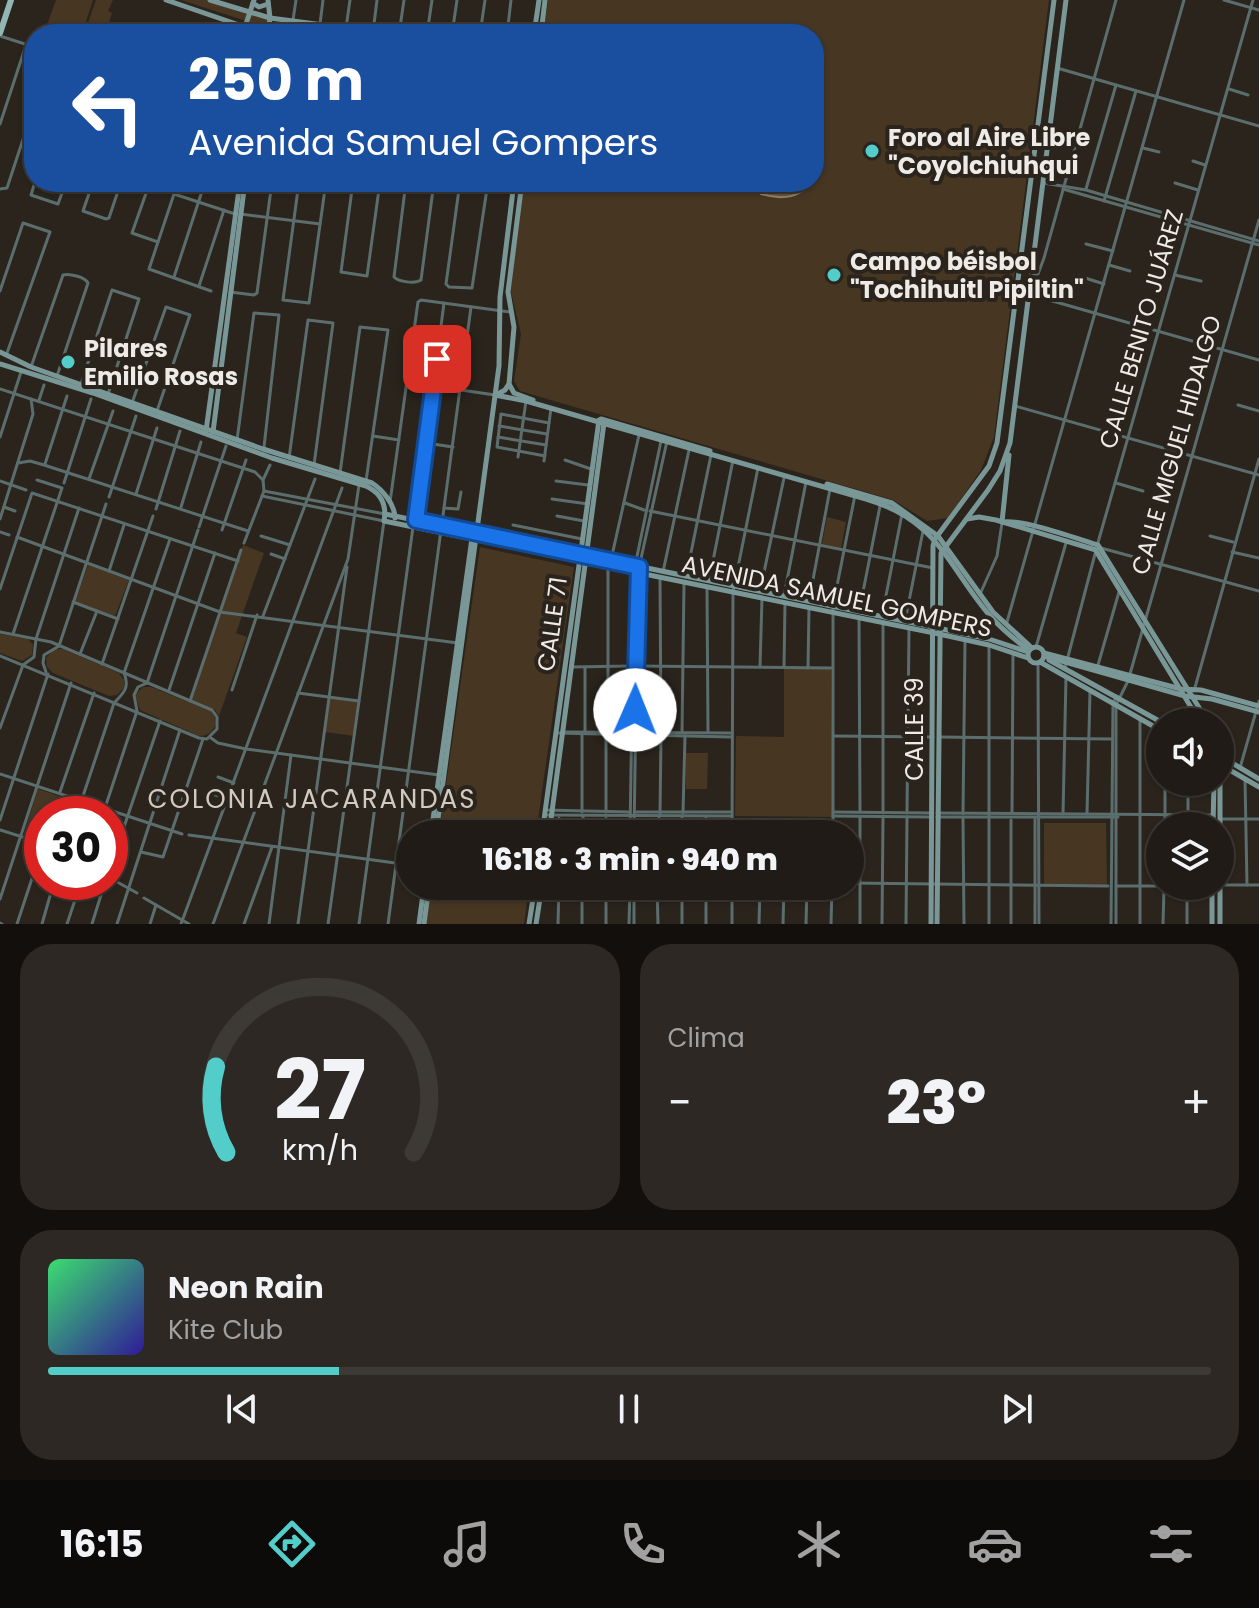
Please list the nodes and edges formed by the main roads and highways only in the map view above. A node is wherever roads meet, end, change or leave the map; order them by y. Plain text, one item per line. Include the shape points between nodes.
1 (11, 0) edge
2 (0, 35) edge

1 - 2 main road

